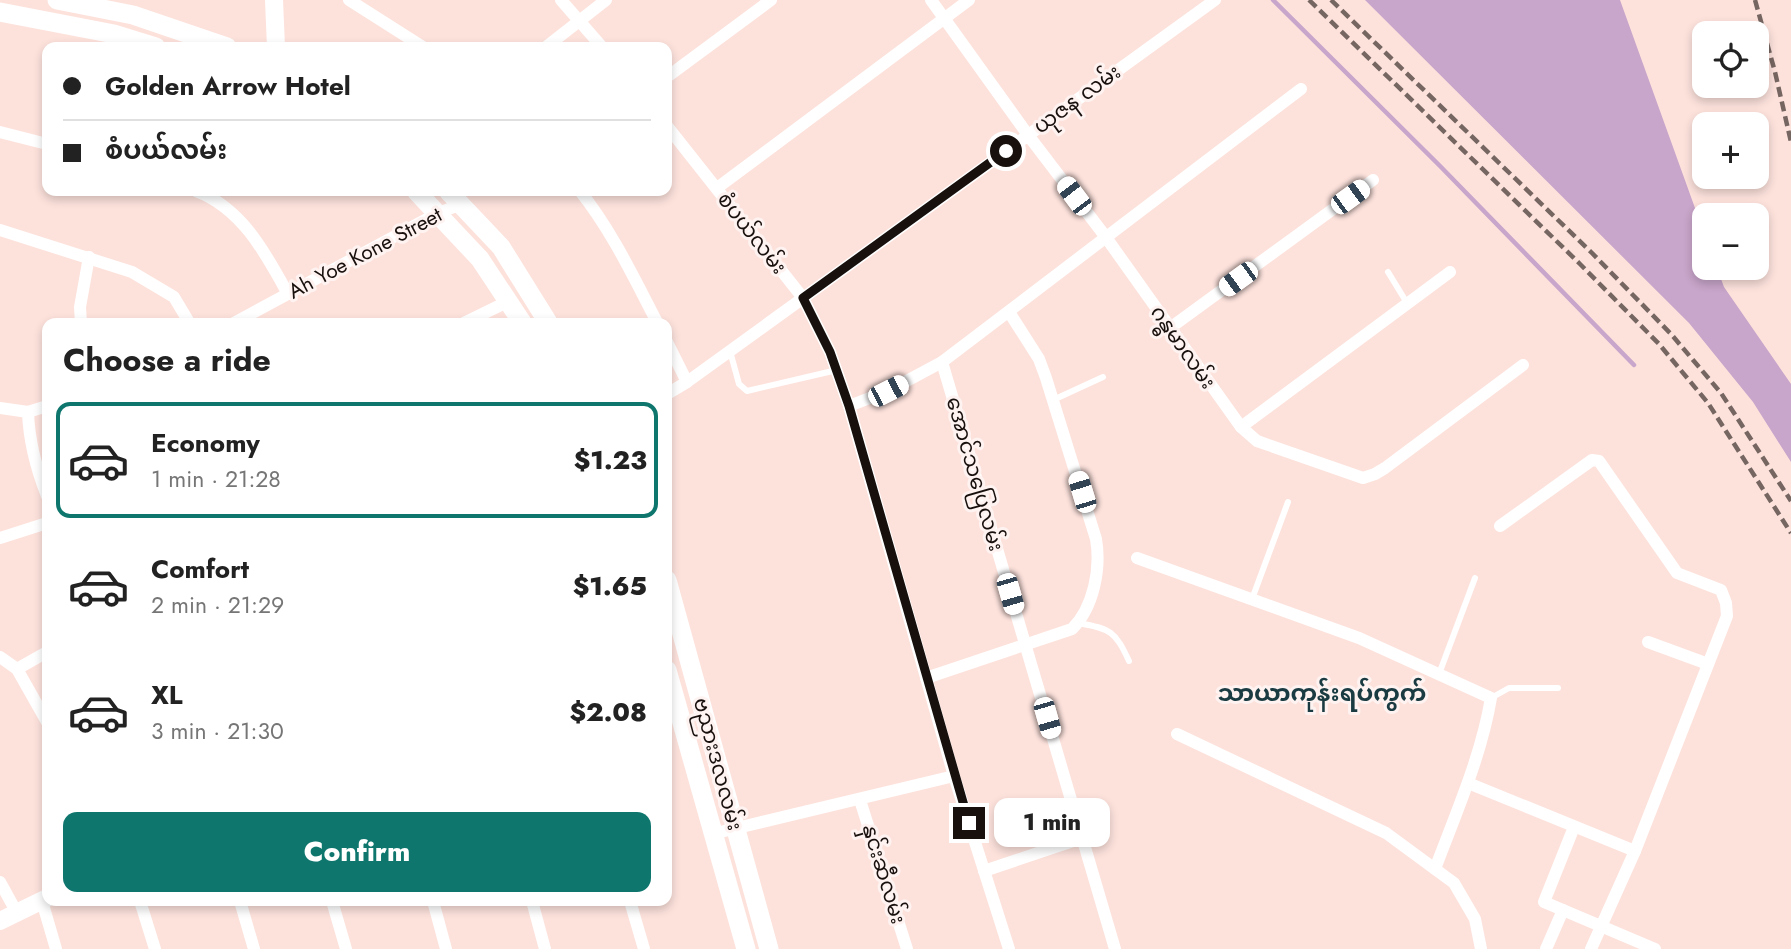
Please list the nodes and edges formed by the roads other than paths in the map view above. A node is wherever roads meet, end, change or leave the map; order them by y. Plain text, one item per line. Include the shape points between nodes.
1 (57, 0) edge
2 (274, 0) edge
3 (349, 0) edge
4 (561, 0) edge
5 (606, 0) edge
6 (771, 0) edge
7 (931, 0) edge
8 (969, 0) edge
9 (1215, 0) edge
10 (0, 12) edge
11 (944, 18) junction
12 (579, 19) junction
13 (140, 42) edge
14 (213, 42) edge
15 (276, 42) edge
16 (415, 42) edge
17 (552, 42) edge
18 (598, 42) edge
19 (672, 73) edge
20 (1301, 89) dead end
21 (0, 132) edge
22 (672, 132) edge
23 (1028, 135) junction
24 (42, 143) edge
25 (1373, 180) dead end
26 (718, 188) junction
27 (204, 196) edge
28 (421, 196) edge
29 (584, 196) edge
30 (455, 197) edge
31 (438, 213) junction
32 (0, 230) edge
33 (1105, 236) junction
34 (89, 257) junction
35 (1388, 272) dead end
36 (1450, 272) dead end
37 (288, 294) junction
38 (803, 298) junction
39 (509, 300) junction
40 (1408, 304) junction
41 (1009, 312) junction
42 (80, 318) edge
43 (186, 318) edge
44 (243, 318) edge
45 (474, 318) edge
46 (520, 318) edge
47 (545, 318) edge
48 (655, 318) edge
49 (1170, 328) junction
50 (730, 351) junction
51 (672, 352) edge
52 (942, 362) junction
53 (1523, 365) dead end
54 (837, 370) junction
55 (1103, 377) dead end
56 (687, 382) junction
57 (672, 391) edge
58 (1054, 400) junction
59 (849, 406) junction
60 (0, 408) edge
61 (42, 408) edge
62 (28, 412) junction
63 (1241, 427) junction
64 (42, 484) edge
65 (1288, 502) dead end
66 (42, 525) edge
67 (1500, 526) dead end
68 (0, 538) edge
69 (1137, 558) dead end
70 (1475, 578) dead end
71 (672, 598) edge
72 (1252, 599) junction
73 (1075, 626) junction
74 (1647, 642) dead end
75 (1026, 645) junction
76 (42, 655) edge
77 (0, 657) edge
78 (1129, 661) dead end
79 (1709, 664) junction
80 (17, 668) junction
81 (1439, 674) junction
82 (926, 678) junction
83 (672, 688) edge
84 (1558, 688) dead end
85 (1491, 698) junction
86 (42, 713) edge
87 (1177, 734) dead end
88 (954, 776) junction
89 (1468, 783) junction
90 (860, 800) junction
91 (736, 826) junction
92 (1574, 827) junction
93 (712, 834) junction
94 (1082, 838) junction
95 (1634, 851) junction
96 (1435, 869) junction
97 (984, 871) junction
98 (0, 882) edge
99 (42, 901) edge
100 (45, 906) edge
101 (142, 906) edge
102 (241, 906) edge
103 (333, 906) edge
104 (434, 906) edge
105 (533, 906) edge
106 (631, 906) edge
107 (1563, 910) junction
108 (17, 913) junction
109 (0, 921) edge
110 (1601, 926) junction
111 (1622, 943) edge
112 (56, 949) edge
113 (155, 949) edge
114 (254, 949) edge
115 (346, 949) edge
116 (446, 949) edge
117 (545, 949) edge
118 (644, 949) edge
119 (746, 949) edge
120 (769, 949) edge
121 (907, 949) edge
122 (1009, 949) edge
123 (1115, 949) edge
124 (1481, 949) edge
125 (1546, 949) edge
126 (1591, 949) edge
127 (1655, 949) edge

1 - 14 main road via 133,15
2 - 15 street
3 - 16 street
4 - 12 street
5 - 12 street
6 - 19 street
7 - 11 street, ဂန္ဓမာလမ်း
8 - 11 street
9 - 23 street, ယုဇန လမ်း
10 - 13 main road
11 - 23 street, ဂန္ဓမာလမ်း
11 - 26 street
12 - 17 street
12 - 18 street
20 - 33 street
21 - 24 street
22 - 26 street, စံပယ်လမ်း
23 - 33 street, ဂန္ဓမာလမ်း
23 - 38 street, ယုဇန လမ်း
25 - 49 street
26 - 38 street, စံပယ်လမ်း
27 - 37 street via 238,218 265,251
28 - 31 main road
29 - 48 street via 623,255
30 - 31 street, Ah Yoe Kone Street
30 - 47 main road via 501,247
31 - 37 street, Ah Yoe Kone Street
31 - 39 main road
32 - 34 street
33 - 41 street
33 - 49 street, ဂန္ဓမာလမ်း
34 - 42 street
34 - 43 street via 132,272 174,297
35 - 40 lane
36 - 40 street
37 - 44 street, Ah Yoe Kone Street
38 - 50 street, ယုဇန လမ်း
38 - 54 street, စံပယ်လမ်း
39 - 45 street
39 - 46 main road
40 - 63 street
41 - 52 street
41 - 58 street via 1039,359
49 - 63 street, ဂန္ဓမာလမ်း
50 - 54 lane via 739,384 747,391
50 - 56 street, ယုဇန လမ်း
51 - 56 street
52 - 59 street
52 - 75 street, အောင်သပြေလမ်း
53 - 63 street, ဂန္ဓမာလမ်း via 1385,468 1363,478 1258,441
54 - 59 street, စံပယ်လမ်း
55 - 58 lane
56 - 57 street, ယုဇန လမ်း
58 - 73 street via 1100,559 1091,595
59 - 82 street, စံပယ်လမ်း
60 - 62 street
61 - 62 street
62 - 64 street via 29,440
65 - 72 lane
66 - 68 street
67 - 79 street via 1592,460 1599,461 1677,573 1721,590 1727,617
69 - 72 street
70 - 81 lane
71 - 91 main road, ဗညားဒလလမ်း
72 - 81 street via 1359,638
73 - 75 street
73 - 78 lane via 1105,628 1118,637
74 - 79 street
75 - 82 street
75 - 94 street, အောင်သပြေလမ်း
76 - 80 street
77 - 80 street
79 - 95 street
80 - 86 street
81 - 85 street
82 - 88 street, စံပယ်လမ်း
83 - 93 main road, ဗညားဒလလမ်း
84 - 85 lane via 1509,688
85 - 89 street
87 - 96 street via 1386,833
88 - 90 street
88 - 97 street, စံပယ်လမ်း
89 - 92 street
89 - 96 street
90 - 91 street
90 - 121 street, နှင်းဆီလမ်း
91 - 93 street
91 - 120 main road, ဗညားဒလလမ်း
92 - 95 street
92 - 107 street via 1543,899
93 - 119 main road, ဗညားဒလလမ်း
94 - 97 street
94 - 123 street, အောင်သပြေလမ်း
95 - 110 street
96 - 124 street via 1454,883 1475,919
97 - 122 street, စံပယ်လမ်း
98 - 108 street
99 - 108 street
100 - 112 street
101 - 113 street
102 - 114 street
103 - 115 street
104 - 116 street
105 - 117 street
106 - 118 street
107 - 110 street
107 - 125 street
108 - 109 street
110 - 111 street
110 - 126 street
111 - 127 street

